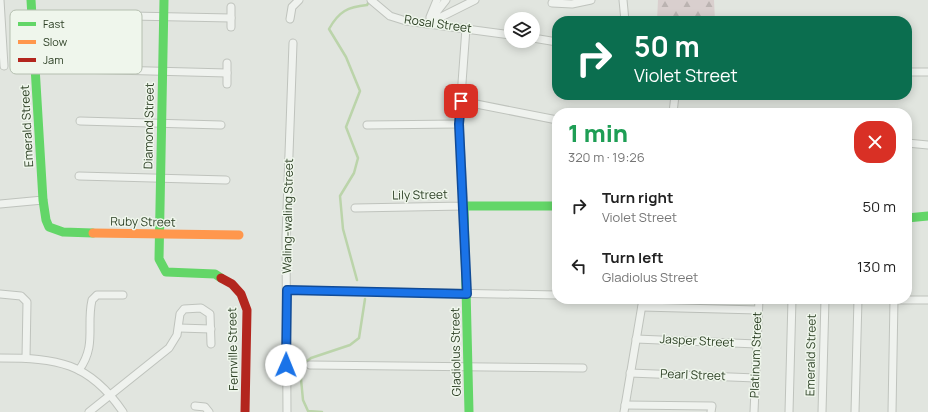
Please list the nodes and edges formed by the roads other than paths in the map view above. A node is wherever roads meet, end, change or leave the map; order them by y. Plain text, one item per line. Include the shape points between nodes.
1 (0, 0) edge
2 (31, 0) edge
3 (164, 0) edge
4 (299, 0) edge
5 (437, 0) edge
6 (446, 0) edge
7 (475, 0) edge
8 (591, 0) edge
9 (623, 0) edge
10 (374, 2) edge
11 (552, 3) dead end
12 (231, 7) dead end
13 (32, 10) edge
14 (142, 16) edge
15 (164, 16) junction
16 (625, 16) edge
17 (231, 18) junction
18 (290, 19) dead end
19 (427, 24) junction
20 (231, 27) dead end
21 (466, 28) junction
22 (504, 34) edge
23 (540, 39) edge
24 (552, 41) edge
25 (293, 43) dead end
26 (228, 63) dead end
27 (4, 66) dead end
28 (142, 71) edge
29 (162, 71) junction
30 (912, 72) edge
31 (928, 72) edge
32 (227, 73) junction
33 (35, 74) edge
34 (227, 84) dead end
35 (461, 101) junction
36 (552, 119) edge
37 (80, 121) dead end
38 (161, 123) junction
39 (459, 124) junction
40 (221, 125) dead end
41 (368, 125) dead end
42 (912, 143) edge
43 (928, 145) edge
44 (79, 176) dead end
45 (160, 178) junction
46 (226, 180) dead end
47 (43, 200) junction
48 (0, 204) edge
49 (464, 206) junction
50 (552, 206) edge
51 (355, 208) dead end
52 (928, 216) edge
53 (912, 218) edge
54 (49, 227) joint
55 (158, 234) junction
56 (238, 235) dead end
57 (158, 253) joint
58 (287, 290) junction
59 (0, 294) edge
60 (467, 294) junction
61 (123, 295) dead end
62 (552, 295) edge
63 (912, 300) edge
64 (928, 300) edge
65 (643, 304) edge
66 (659, 304) edge
67 (759, 304) edge
68 (792, 304) edge
69 (824, 304) edge
70 (858, 304) edge
71 (894, 304) edge
72 (758, 310) junction
73 (179, 328) junction
74 (211, 329) junction
75 (636, 338) junction
76 (211, 344) dead end
77 (757, 344) junction
78 (0, 358) edge
79 (26, 358) junction
80 (310, 365) dead end
81 (469, 368) junction
82 (584, 368) dead end
83 (79, 370) junction
84 (630, 373) junction
85 (756, 378) junction
86 (112, 396) junction
87 (195, 406) dead end
88 (624, 408) edge
89 (89, 412) edge
90 (123, 412) edge
91 (209, 412) edge
92 (245, 412) edge
93 (286, 412) edge
94 (469, 412) edge
95 (712, 412) edge
96 (754, 412) edge
97 (789, 412) edge
98 (822, 412) edge
99 (855, 412) edge
100 (892, 412) edge

1 - 27 street
2 - 13 street, Emerald Street
3 - 15 street, Diamond Street
4 - 18 street via 292,7
5 - 19 street
6 - 19 street
7 - 19 street
8 - 11 street via 572,4
9 - 16 street
10 - 19 street, Rosal Street via 390,16
12 - 17 street
14 - 15 street
15 - 17 street
15 - 29 street, Diamond Street
17 - 20 street
19 - 21 street, Rosal Street
21 - 22 street, Rosal Street
21 - 35 street, Gladiolus Street
23 - 24 street
25 - 58 street, Waling-waling Street via 286,238
26 - 32 street
28 - 29 street
29 - 32 street
29 - 38 street, Diamond Street
30 - 31 street
32 - 34 street
33 - 47 street, Emerald Street
35 - 36 street
35 - 39 street, Gladiolus Street
37 - 38 street
38 - 40 street
38 - 45 street, Diamond Street
39 - 41 street
39 - 49 street, Gladiolus Street
42 - 43 street
44 - 45 street
45 - 46 street
45 - 55 street, Diamond Street
47 - 48 street
47 - 54 street, Emerald Street
49 - 50 street, Lily Street
49 - 51 street, Lily Street
49 - 60 street, Gladiolus Street
52 - 53 street
54 - 55 street, Ruby Street via 63,232
55 - 56 street, Ruby Street
55 - 57 street, Diamond Street
57 - 92 street, Fernville Street via 160,264 166,272 215,274 232,284 241,294 247,310
58 - 60 street
58 - 93 street, Waling-waling Street
59 - 79 street via 21,296 27,302
60 - 62 street
60 - 81 street, Gladiolus Street
61 - 83 street via 97,295 92,300 90,344 88,354
63 - 64 street
65 - 75 street
66 - 72 street
67 - 72 street, Platinum Street
68 - 97 street
69 - 98 street, Emerald Street
70 - 99 street
71 - 100 street
72 - 77 street, Platinum Street
73 - 74 street
73 - 74 street via 181,311 201,308 210,314
73 - 86 street via 169,348
74 - 76 street
75 - 77 street, Jasper Street
75 - 84 street
77 - 85 street, Platinum Street
78 - 79 street
79 - 83 street via 54,360
80 - 81 street
81 - 82 street
81 - 94 street, Gladiolus Street
83 - 86 street
84 - 85 street, Pearl Street
84 - 88 street
85 - 96 street, Platinum Street
86 - 89 street
86 - 90 street
87 - 91 street via 205,407
88 - 95 street via 712,406

